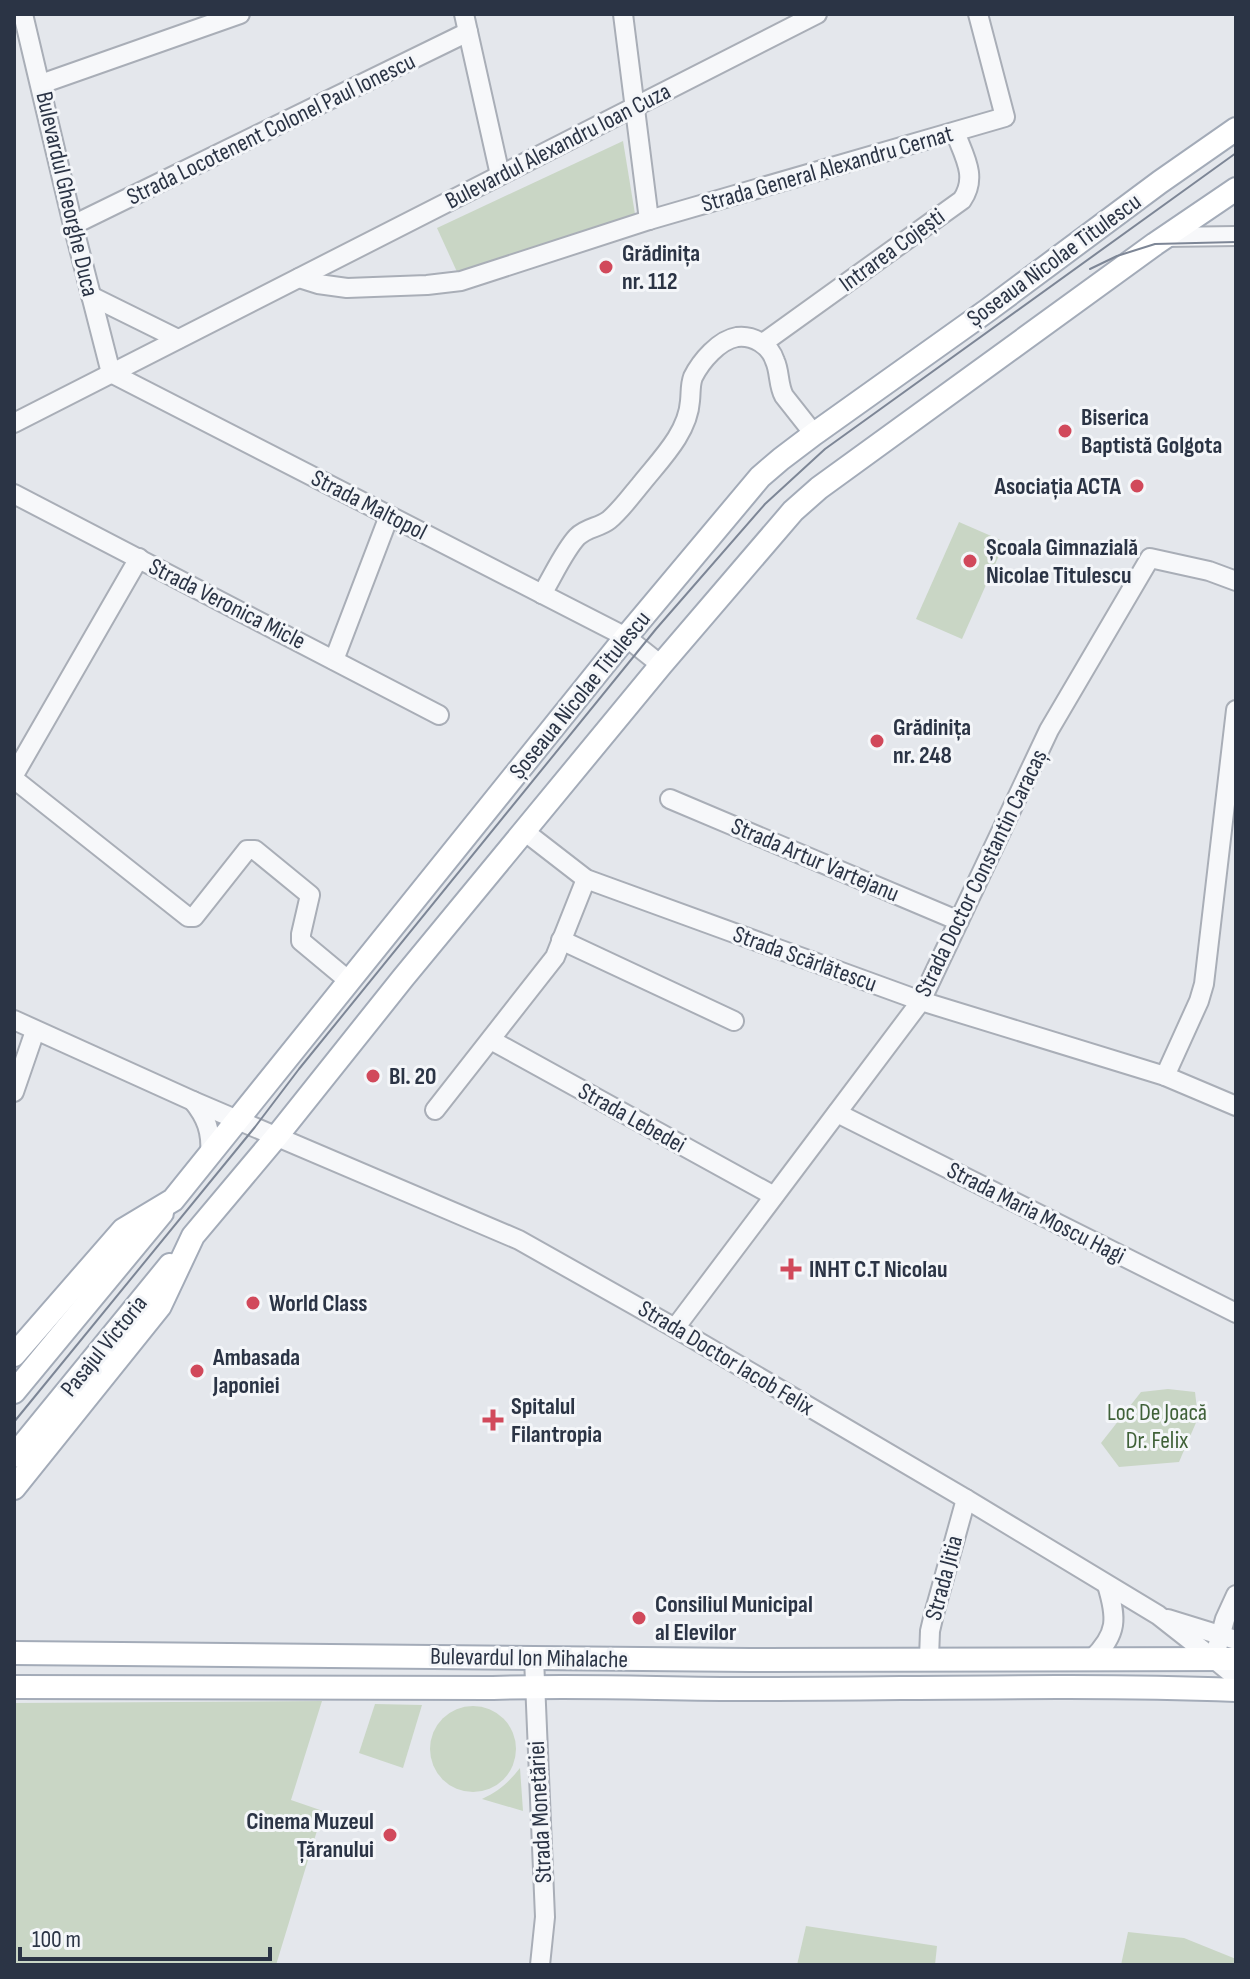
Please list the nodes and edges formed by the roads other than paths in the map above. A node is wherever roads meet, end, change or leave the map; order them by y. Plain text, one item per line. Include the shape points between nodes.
1 (23, 14) edge
2 (240, 14) edge
3 (623, 14) edge
4 (978, 14) edge
5 (807, 16) edge
6 (466, 23) edge
7 (41, 84) junction
8 (636, 106) junction
9 (1236, 129) edge
10 (955, 132) junction
11 (500, 175) junction
12 (1236, 189) edge
13 (649, 220) junction
14 (73, 225) junction
15 (1236, 236) edge
16 (1166, 237) junction
17 (299, 278) junction
18 (91, 296) junction
19 (178, 339) junction
20 (763, 343) junction
21 (111, 373) junction
22 (14, 423) edge
23 (814, 434) junction
24 (14, 494) edge
25 (389, 516) junction
26 (139, 558) junction
27 (1236, 581) edge
28 (542, 594) junction
29 (626, 637) junction
30 (334, 660) junction
31 (661, 665) junction
32 (1236, 710) edge
33 (439, 715) dead end
34 (14, 777) edge
35 (670, 799) dead end
36 (524, 831) junction
37 (586, 879) junction
38 (959, 921) junction
39 (561, 940) junction
40 (349, 981) junction
41 (921, 1001) junction
42 (14, 1020) edge
43 (734, 1021) dead end
44 (35, 1031) junction
45 (491, 1040) junction
46 (1165, 1076) junction
47 (14, 1092) edge
48 (193, 1101) junction
49 (1236, 1106) edge
50 (435, 1110) dead end
51 (837, 1113) junction
52 (238, 1120) junction
53 (277, 1136) junction
54 (210, 1154) junction
55 (774, 1196) junction
56 (173, 1200) junction
57 (193, 1236) junction
58 (1236, 1313) edge
59 (675, 1328) junction
60 (14, 1355) edge
61 (14, 1392) edge
62 (14, 1456) edge
63 (14, 1488) edge
64 (966, 1499) junction
65 (1107, 1585) junction
66 (1236, 1595) edge
67 (1158, 1615) junction
68 (14, 1653) edge
69 (1227, 1657) edge
70 (534, 1658) junction
71 (929, 1658) junction
72 (1092, 1659) junction
73 (14, 1687) edge
74 (534, 1687) junction
75 (1090, 1687) junction
76 (540, 1965) edge

1 - 7 street, Bulevardul Gheorghe Duca
2 - 7 street
3 - 8 street
4 - 10 street, Strada General Alexandru Cernat via 1005,117
5 - 8 street, Bulevardul Alexandru Ioan Cuza
6 - 11 street
6 - 14 street, Strada Locotenent Colonel Paul Ionescu
7 - 14 street, Bulevardul Gheorghe Duca
8 - 11 street, Bulevardul Alexandru Ioan Cuza
8 - 13 street
9 - 23 main road, Șoseaua Nicolae Titulescu
10 - 13 street, Strada General Alexandru Cernat
10 - 20 street, Intrarea Cojești via 970,181 962,200
11 - 17 street, Bulevardul Alexandru Ioan Cuza
12 - 16 main road, Șoseaua Nicolae Titulescu
13 - 17 street via 453,282 347,288
14 - 18 street, Bulevardul Gheorghe Duca
15 - 16 street, Șoseaua Nicolae Titulescu
16 - 31 main road, Șoseaua Nicolae Titulescu via 805,499
17 - 19 street, Bulevardul Alexandru Ioan Cuza
18 - 19 street
18 - 21 street, Bulevardul Gheorghe Duca
19 - 21 street, Bulevardul Alexandru Ioan Cuza
20 - 23 street via 776,361 780,389
20 - 28 street via 736,337 700,366 686,419 670,449 615,515 575,539
21 - 22 street, Bulevardul Alexandru Ioan Cuza
21 - 25 street, Strada Maltopol
23 - 29 main road, Șoseaua Nicolae Titulescu via 760,477
24 - 26 street, Strada Veronica Micle
25 - 28 street, Strada Maltopol
25 - 30 street
26 - 30 street, Strada Veronica Micle
26 - 34 street
27 - 38 street, Strada Doctor Constantin Caracaș via 1150,558 1049,730
28 - 29 street, Strada Maltopol
29 - 31 street, Strada Maltopol
29 - 40 main road, Șoseaua Nicolae Titulescu
30 - 33 street, Strada Veronica Micle
31 - 36 main road, Șoseaua Nicolae Titulescu
32 - 46 street via 1204,984
34 - 40 street via 188,917 194,917 247,850 255,850 310,895 303,944
35 - 38 street, Strada Artur Vartejanu
36 - 37 street, Strada Scărlătescu
36 - 53 main road, Șoseaua Nicolae Titulescu
37 - 39 street
37 - 41 street, Strada Scărlătescu
38 - 41 street, Strada Doctor Constantin Caracaș
39 - 43 street
39 - 45 street via 555,957
40 - 52 main road, Șoseaua Nicolae Titulescu
41 - 46 street, Strada Scărlătescu
41 - 51 street, Strada Doctor Constantin Caracaș
42 - 44 street
44 - 47 street
44 - 48 street
45 - 50 street
45 - 55 street, Strada Lebedei
46 - 49 street, Strada Scărlătescu
48 - 52 street
48 - 54 street via 210,1130
51 - 55 street, Strada Doctor Constantin Caracaș
51 - 58 street, Strada Maria Moscu Hagi
52 - 53 street, Strada Doctor Iacob Felix
52 - 54 main road, Șoseaua Nicolae Titulescu
53 - 57 main road, Șoseaua Nicolae Titulescu
53 - 59 street, Strada Doctor Iacob Felix via 519,1240
54 - 56 main road, Șoseaua Nicolae Titulescu
55 - 59 street, Strada Doctor Constantin Caracaș
56 - 60 main road, Șoseaua Nicolae Titulescu via 123,1230
56 - 61 main road, Pasajul Victoria
57 - 62 main road, Pasajul Victoria
57 - 63 main road, Șoseaua Nicolae Titulescu via 160,1306
59 - 64 street, Strada Doctor Iacob Felix
64 - 65 street, Strada Doctor Iacob Felix
64 - 71 street, Strada Jitia via 930,1631
65 - 67 street, Strada Doctor Iacob Felix
65 - 72 street via 1114,1626
66 - 69 street
67 - 69 street, Strada Doctor Iacob Felix
67 - 69 street, Strada Doctor Iacob Felix
68 - 70 main road, Bulevardul Ion Mihalache
69 - 72 main road, Bulevardul Ion Mihalache
69 - 75 main road, Bulevardul Ion Mihalache
70 - 71 main road, Bulevardul Ion Mihalache
70 - 74 street, Strada Monetăriei
71 - 72 main road, Bulevardul Ion Mihalache
72 - 75 main road
73 - 74 main road, Bulevardul Ion Mihalache
74 - 75 main road, Bulevardul Ion Mihalache
74 - 76 street, Strada Monetăriei via 545,1917

